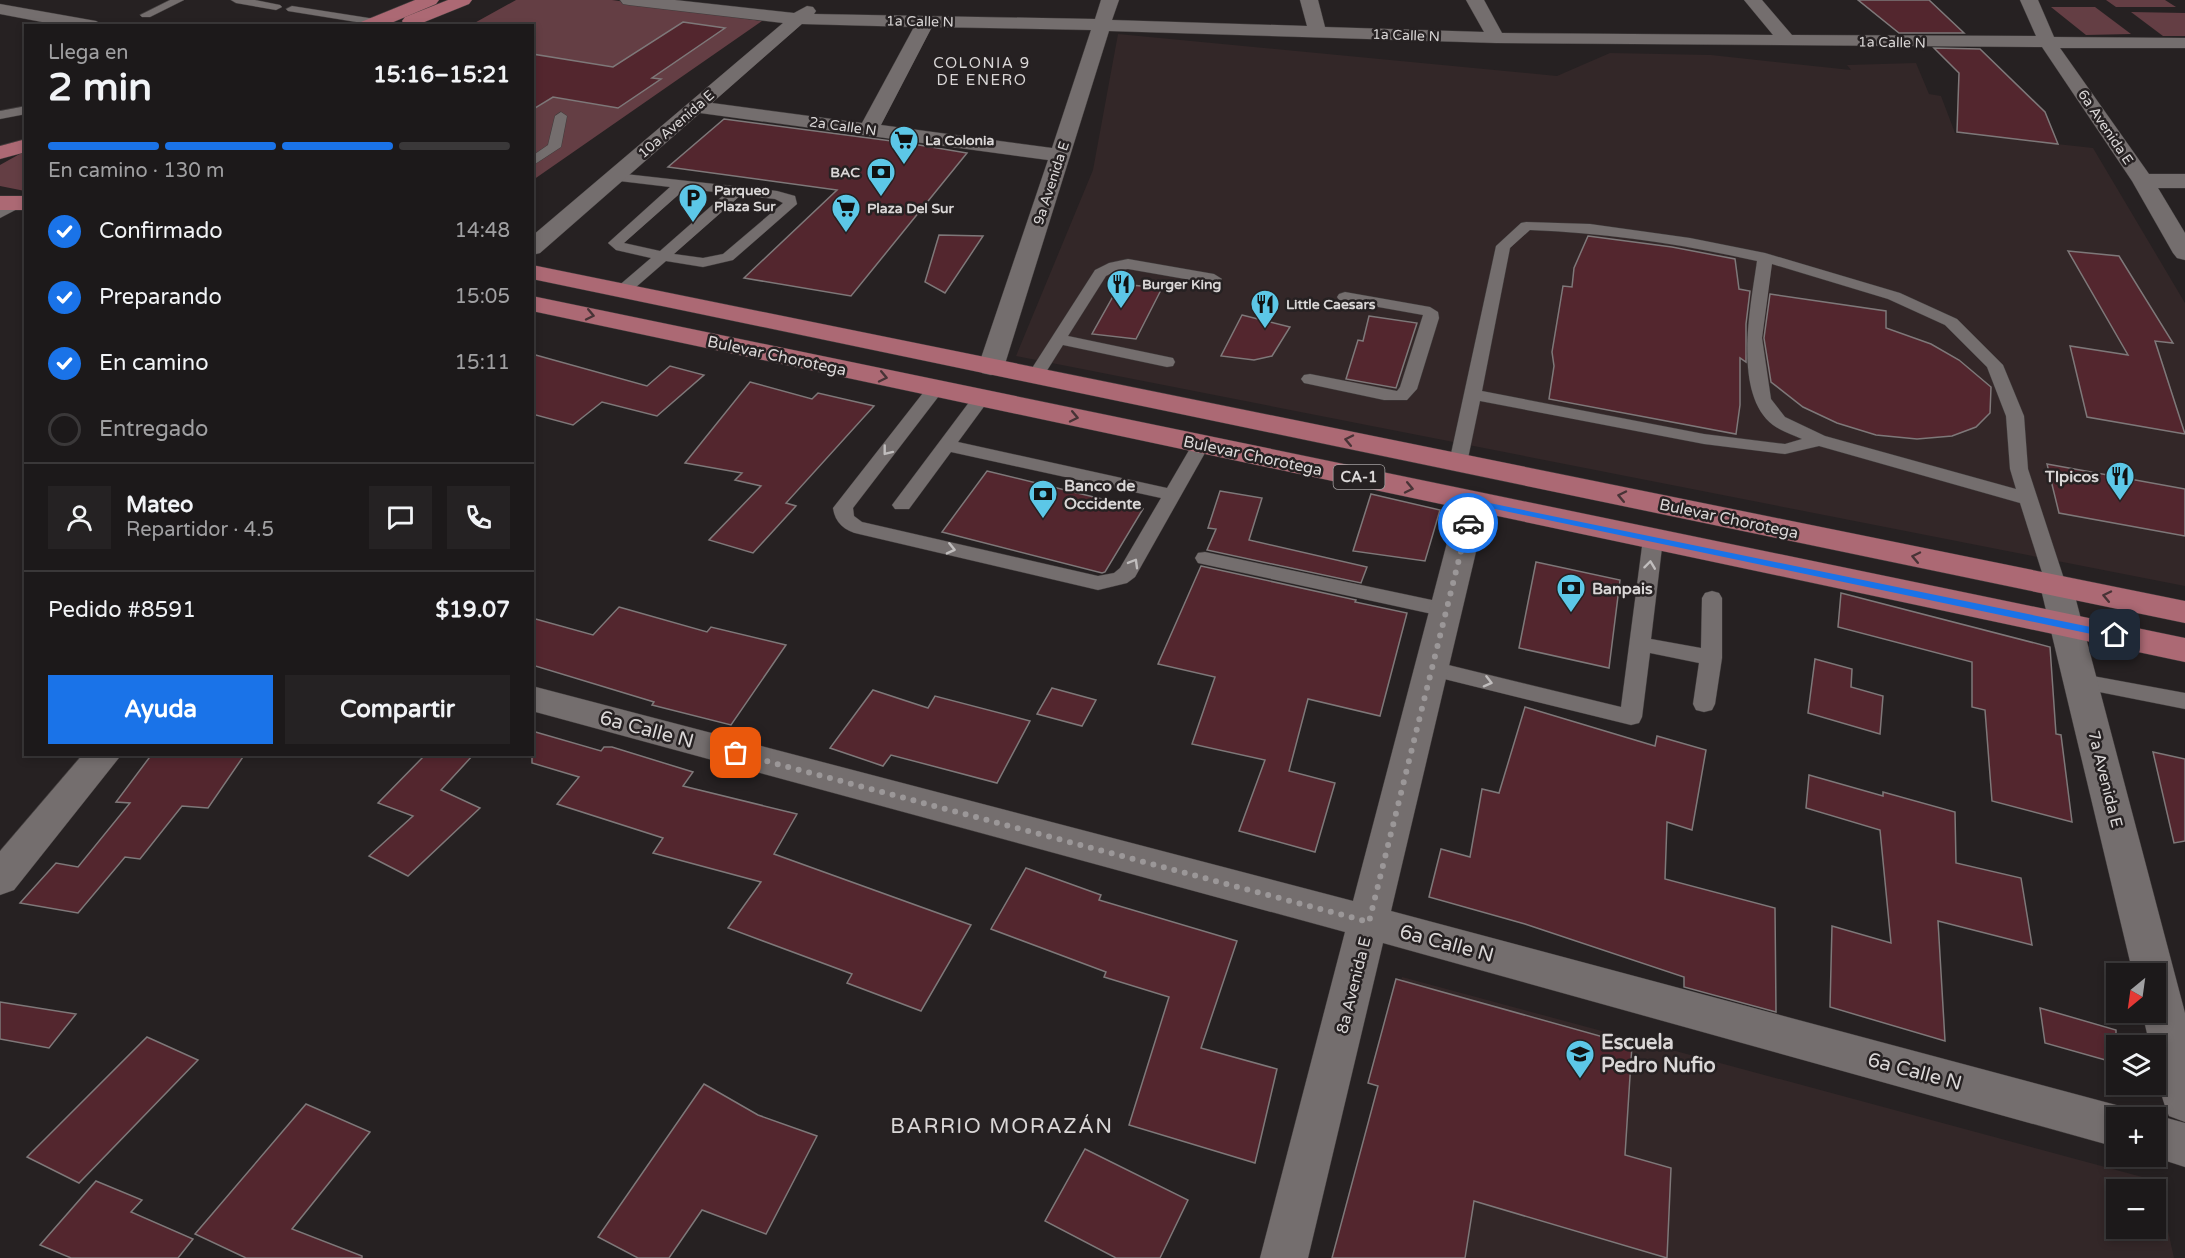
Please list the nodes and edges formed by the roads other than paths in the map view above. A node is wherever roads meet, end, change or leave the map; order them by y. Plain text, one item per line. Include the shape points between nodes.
1 (15, 0) edge
2 (179, 0) edge
3 (236, 0) edge
4 (430, 0) edge
5 (463, 0) edge
6 (629, 0) edge
7 (820, 0) edge
8 (1110, 0) edge
9 (1309, 0) edge
10 (1475, 0) edge
11 (1753, 0) edge
12 (2029, 0) edge
13 (0, 7) edge
14 (276, 7) dead end
15 (292, 9) dead end
16 (146, 15) dead end
17 (797, 19) junction
18 (926, 21) junction
19 (86, 24) edge
20 (371, 24) edge
21 (406, 24) edge
22 (1102, 25) junction
23 (1317, 32) junction
24 (1496, 38) junction
25 (1788, 41) junction
26 (2049, 43) junction
27 (2185, 44) edge
28 (697, 106) junction
29 (24, 110) edge
30 (0, 115) edge
31 (561, 116) dead end
32 (868, 129) junction
33 (24, 144) edge
34 (0, 145) edge
35 (24, 145) edge
36 (0, 153) edge
37 (1060, 155) junction
38 (534, 161) edge
39 (616, 177) junction
40 (2143, 181) junction
41 (2185, 181) edge
42 (682, 184) junction
43 (737, 190) junction
44 (534, 246) edge
45 (2185, 253) edge
46 (663, 256) junction
47 (1765, 258) junction
48 (534, 272) edge
49 (1214, 279) dead end
50 (622, 291) junction
51 (1345, 297) dead end
52 (534, 303) edge
53 (1059, 339) junction
54 (1167, 362) dead end
55 (991, 367) junction
56 (1035, 376) junction
57 (1310, 378) dead end
58 (936, 388) junction
59 (1472, 394) junction
60 (982, 397) junction
61 (1819, 440) junction
62 (1201, 444) junction
63 (946, 445) junction
64 (1458, 463) junction
65 (1172, 495) junction
66 (2029, 499) junction
67 (1473, 501) junction
68 (902, 505) dead end
69 (1653, 539) junction
70 (1205, 558) dead end
71 (2056, 585) junction
72 (1712, 598) dead end
73 (1446, 610) junction
74 (2185, 612) edge
75 (2068, 625) junction
76 (1640, 644) junction
77 (2185, 650) edge
78 (1711, 658) junction
79 (1432, 669) junction
80 (2082, 682) junction
81 (534, 699) edge
82 (2185, 701) edge
83 (1704, 704) dead end
84 (102, 756) edge
85 (0, 879) edge
86 (1369, 922) junction
87 (2151, 963) edge
88 (2166, 1022) edge
89 (2185, 1101) edge
90 (2106, 1123) edge
91 (2166, 1140) edge
92 (2185, 1145) edge
93 (1284, 1258) edge

1 - 13 street
2 - 16 lane
3 - 14 lane
4 - 20 highway
5 - 21 highway
6 - 17 street, 1a Calle N
7 - 17 street, 10a Avenida E
8 - 22 street, 9a Avenida E
9 - 23 street
10 - 24 street
11 - 25 street
12 - 26 street, 6a Avenida E
13 - 19 street
15 - 20 lane
17 - 18 street, 1a Calle N
17 - 28 street, 10a Avenida E
18 - 22 street, 1a Calle N
18 - 32 street
22 - 23 street, 1a Calle N
22 - 37 street, 9a Avenida E
23 - 24 street, 1a Calle N
24 - 25 street, 1a Calle N
25 - 26 street, 1a Calle N
26 - 27 street, 1a Calle N
26 - 40 street, 6a Avenida E
28 - 32 street, 2a Calle N
28 - 39 street, 10a Avenida E
29 - 30 lane
31 - 38 lane via 554,147
32 - 37 street, 2a Calle N
33 - 34 highway
35 - 36 highway
37 - 55 street, 9a Avenida E
39 - 42 lane
39 - 44 street, 10a Avenida E
40 - 41 street
40 - 45 street, 6a Avenida E
42 - 43 lane
42 - 46 lane via 615,243
43 - 46 lane
43 - 46 lane via 777,195 790,200 790,204 728,257 716,262 699,264
46 - 50 lane
47 - 59 lane via 1690,242 1590,228 1526,226 1503,246
47 - 61 lane via 1754,338 1762,400 1779,421
47 - 66 lane via 1894,296 1951,322 1995,365 2015,416 2019,469
48 - 50 highway, Bulevar Chorotega / CA-1
49 - 53 lane via 1128,264 1114,266 1100,273
50 - 55 highway, Bulevar Chorotega / CA-1
51 - 57 lane via 1431,312 1408,389 1401,396 1384,395
52 -> 58 highway, Bulevar Chorotega / CA-1
53 - 54 lane
53 - 56 lane
55 - 56 highway, Bulevar Chorotega / CA-1
64 -> 56 highway, Bulevar Chorotega / CA-1
58 - 60 highway, Bulevar Chorotega / CA-1
58 -> 65 lane via 843,508 849,523 1098,583 1128,572
59 - 61 lane via 1704,439 1785,449
59 - 64 lane
60 -> 62 highway, Bulevar Chorotega / CA-1
60 - 63 lane
61 - 66 lane
62 - 65 lane
62 -> 67 highway, Bulevar Chorotega / CA-1
63 - 65 lane
63 - 68 lane
71 -> 64 highway, Bulevar Chorotega / CA-1
66 - 71 lane
67 - 69 highway, Bulevar Chorotega / CA-1
67 - 73 street, 8a Avenida E
69 - 75 highway, Bulevar Chorotega / CA-1
76 -> 69 lane
70 - 73 lane
74 -> 71 highway, Bulevar Chorotega / CA-1
71 - 75 street, 7a Avenida E
72 - 78 lane
73 - 79 street, 8a Avenida E
75 - 77 highway, Bulevar Chorotega / CA-1
75 - 80 street, 7a Avenida E
76 - 78 lane
79 -> 76 lane via 1631,717
78 - 83 lane
79 - 86 street, 8a Avenida E
80 - 82 lane
80 - 87 street, 7a Avenida E
81 - 86 street, 6a Calle N
84 - 85 street
86 - 90 street, 6a Calle N
86 - 93 street, 8a Avenida E
88 - 89 street
91 - 92 street

